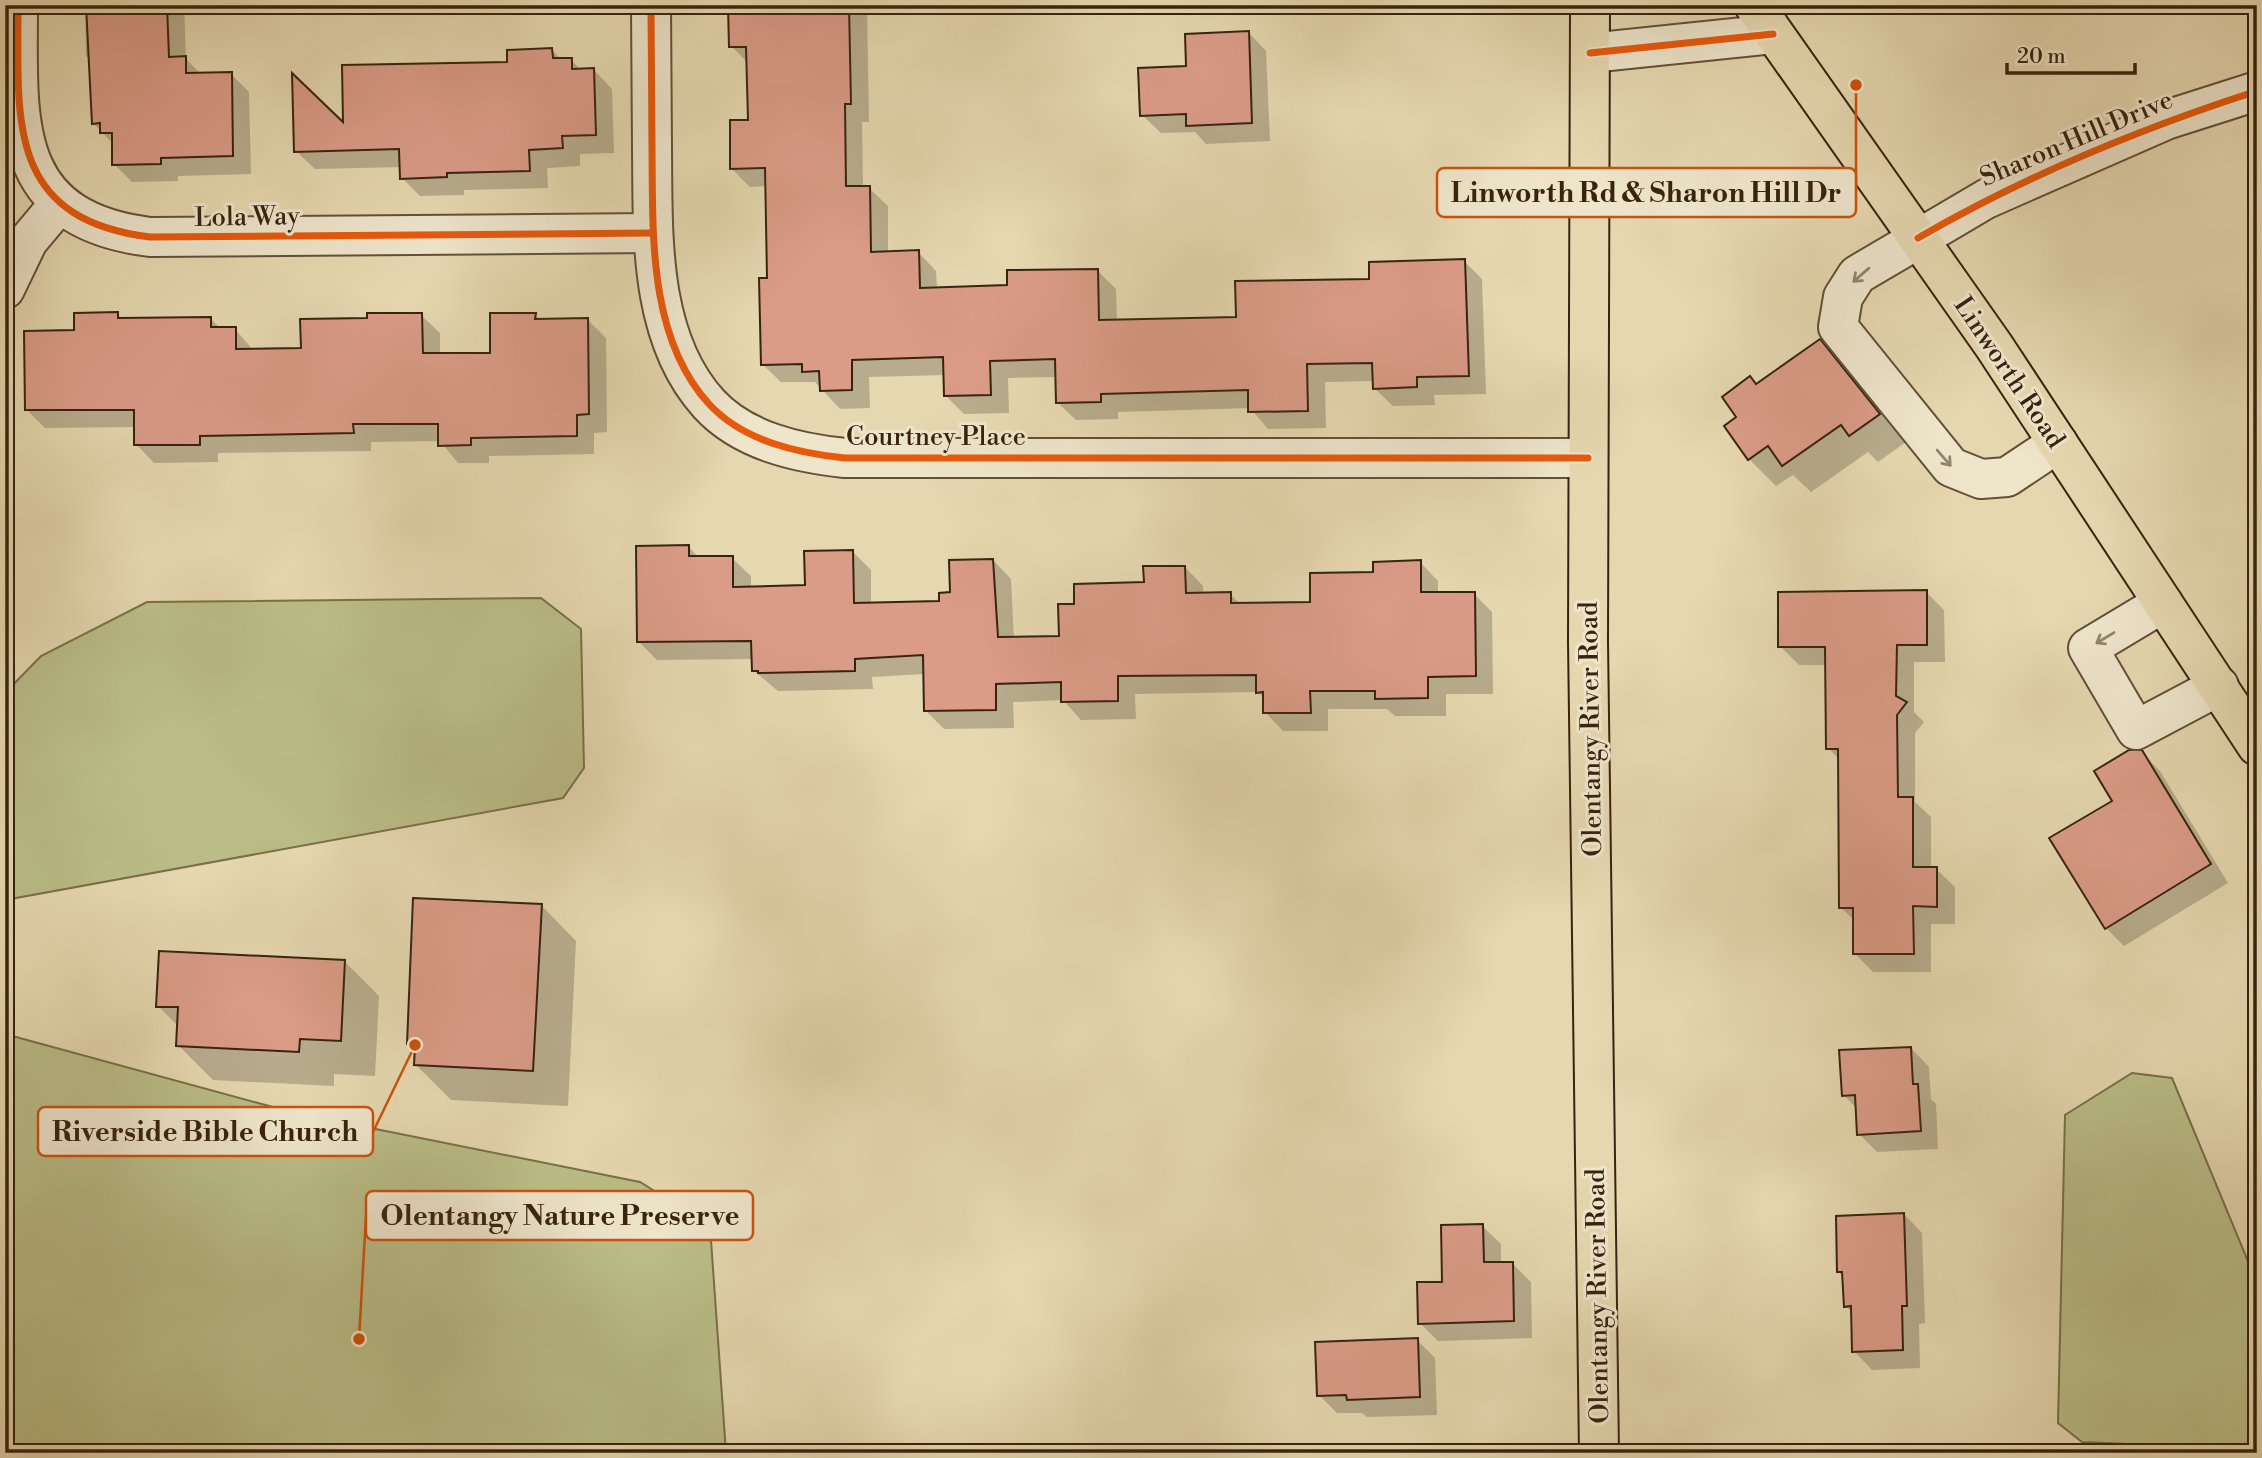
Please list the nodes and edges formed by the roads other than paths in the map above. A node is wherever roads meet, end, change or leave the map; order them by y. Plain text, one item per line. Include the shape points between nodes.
1 (18, 5) edge
2 (651, 5) edge
3 (1590, 5) edge
4 (1763, 20) edge
5 (1590, 53) junction
6 (2257, 90) edge
7 (59, 204) junction
8 (653, 233) junction
9 (1918, 238) junction
10 (5, 289) edge
11 (2058, 443) junction
12 (1588, 458) junction
13 (2164, 603) junction
14 (2219, 686) junction
15 (2257, 746) edge
16 (1599, 1453) edge

1 - 7 street, Lola Way via 18,109 23,144
2 - 8 street, Courtney Place
3 - 5 main road, Olentangy River Road
4 - 5 street
4 - 9 main road, Linworth Road
5 - 12 main road, Olentangy River Road
6 - 9 street, Sharon Hill Drive via 2166,120 1986,199
7 - 8 street, Lola Way via 119,233 150,237
7 - 10 street via 28,241
8 - 12 street, Courtney Place via 670,337 690,376 709,404 731,423 801,454 845,458
9 - 11 main road, Linworth Road
9 -> 11 street, Sharon Hill Drive via 1857,275 1843,297 1838,327 1951,467 1981,479 2007,477
11 - 13 main road, Linworth Road
12 - 16 main road, Olentangy River Road
13 - 14 main road, Linworth Road
13 -> 14 street via 2088,648 2136,730
14 - 15 main road, Linworth Road

